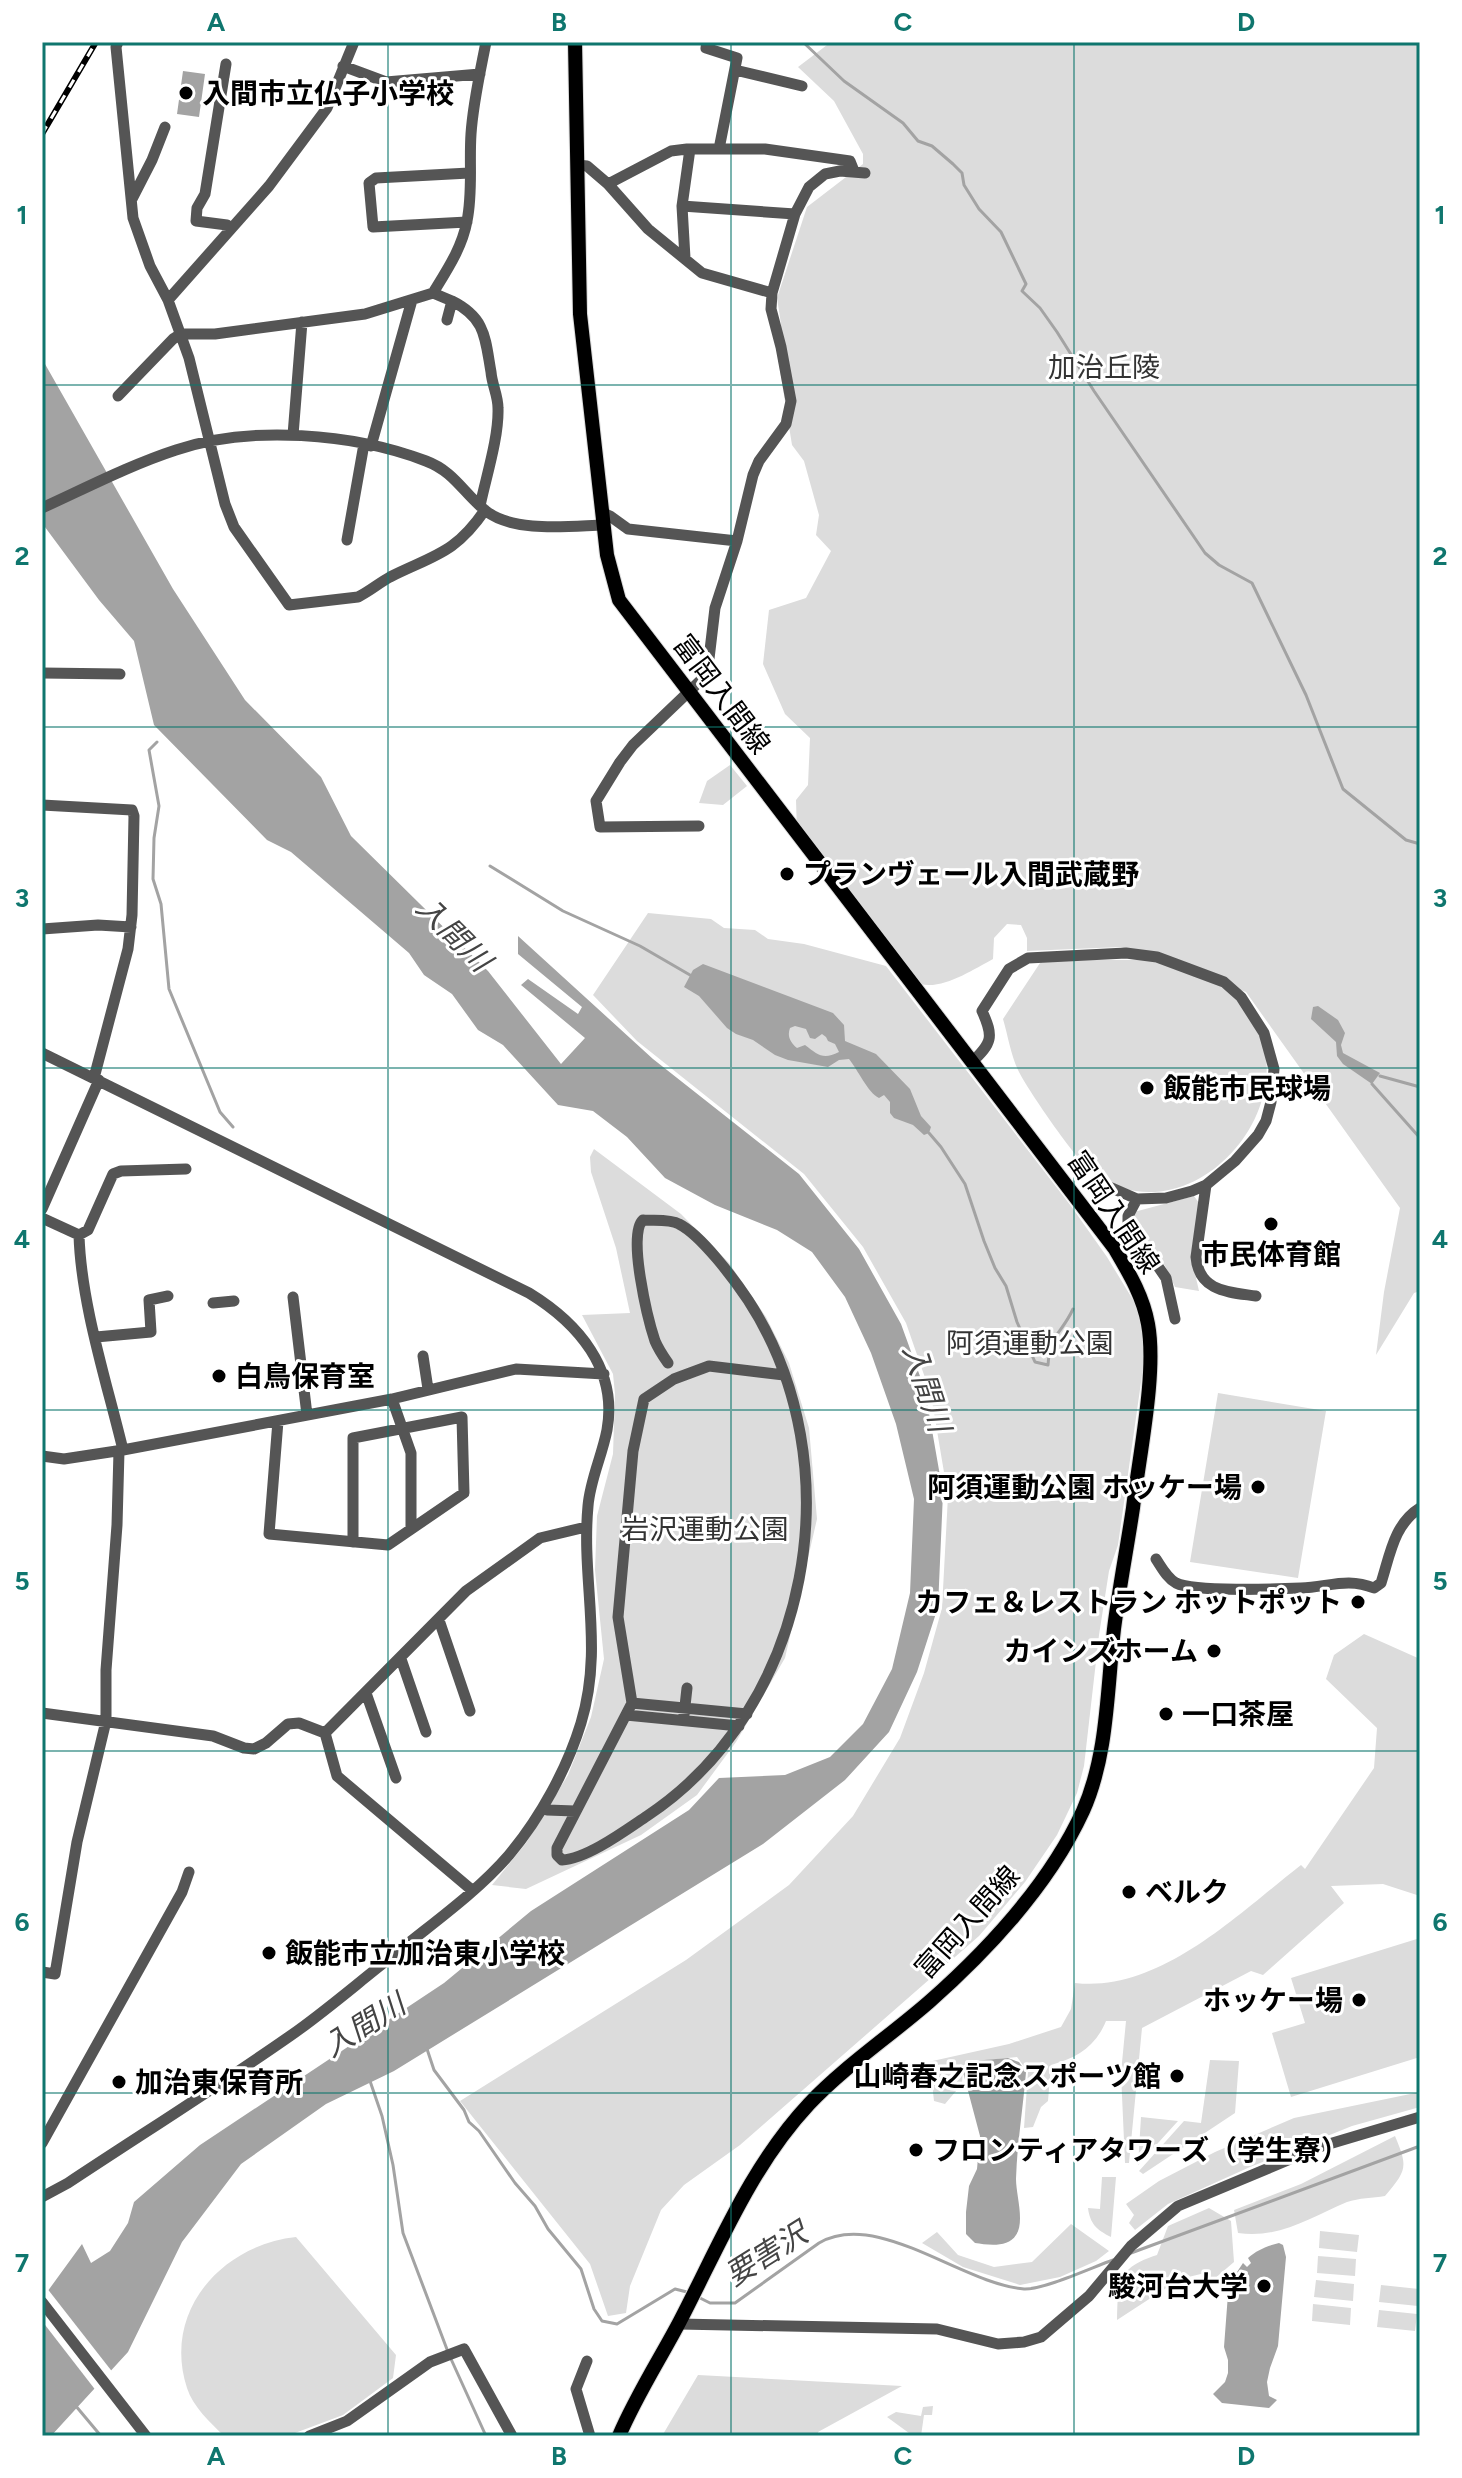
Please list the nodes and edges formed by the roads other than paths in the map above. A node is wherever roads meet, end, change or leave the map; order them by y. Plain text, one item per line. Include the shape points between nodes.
1 (118, 42) edge
2 (354, 42) edge
3 (486, 42) edge
4 (575, 42) edge
5 (707, 42) edge
6 (226, 64) dead end
7 (343, 66) junction
8 (735, 70) junction
9 (480, 74) junction
10 (802, 86) dead end
11 (165, 127) dead end
12 (690, 149) junction
13 (719, 149) junction
14 (577, 165) junction
15 (469, 173) junction
16 (608, 184) junction
17 (130, 202) junction
18 (682, 206) junction
19 (795, 214) junction
20 (467, 222) junction
21 (231, 229) junction
22 (685, 258) junction
23 (433, 293) junction
24 (772, 293) junction
25 (168, 300) junction
26 (412, 300) junction
27 (452, 301) junction
28 (447, 320) dead end
29 (302, 322) junction
30 (181, 334) junction
31 (118, 396) dead end
32 (293, 435) junction
33 (209, 441) junction
34 (368, 445) junction
35 (42, 508) edge
36 (483, 508) junction
37 (603, 519) junction
38 (347, 540) dead end
39 (737, 541) junction
40 (42, 673) edge
41 (120, 674) dead end
42 (688, 691) junction
43 (42, 805) edge
44 (699, 826) dead end
45 (131, 927) junction
46 (42, 929) edge
47 (42, 1053) edge
48 (972, 1062) junction
49 (97, 1079) junction
50 (186, 1169) dead end
51 (1098, 1182) dead end
52 (1206, 1185) junction
53 (1137, 1199) junction
54 (42, 1209) edge
55 (42, 1218) edge
56 (79, 1235) junction
57 (168, 1296) dead end
58 (1256, 1296) dead end
59 (293, 1297) dead end
60 (234, 1301) dead end
61 (213, 1303) dead end
62 (1175, 1319) dead end
63 (96, 1337) junction
64 (423, 1356) dead end
65 (668, 1363) dead end
66 (604, 1374) junction
67 (784, 1375) junction
68 (428, 1389) junction
69 (392, 1399) junction
70 (307, 1415) junction
71 (278, 1421) junction
72 (402, 1428) junction
73 (121, 1450) junction
74 (42, 1456) edge
75 (1420, 1508) edge
76 (586, 1527) junction
77 (411, 1529) junction
78 (353, 1542) junction
79 (1156, 1559) dead end
80 (439, 1620) junction
81 (401, 1659) junction
82 (687, 1688) dead end
83 (366, 1693) junction
84 (632, 1703) junction
85 (470, 1711) dead end
86 (42, 1713) edge
87 (684, 1714) junction
88 (747, 1714) junction
89 (626, 1715) junction
90 (106, 1721) junction
91 (739, 1726) junction
92 (426, 1732) dead end
93 (325, 1733) junction
94 (396, 1778) dead end
95 (547, 1810) dead end
96 (575, 1811) junction
97 (189, 1872) dead end
98 (473, 1891) junction
99 (42, 1972) edge
100 (1420, 2117) edge
101 (42, 2143) edge
102 (42, 2197) edge
103 (42, 2302) edge
104 (679, 2324) junction
105 (587, 2361) dead end
106 (146, 2436) edge
107 (309, 2436) edge
108 (512, 2436) edge
109 (590, 2436) edge
110 (619, 2436) edge

1 - 17 street
2 - 7 street
3 - 9 street
4 - 14 main road, 富岡入間線
5 - 8 street via 706,48 737,58
6 - 21 street via 196,221
7 - 9 street via 386,82
7 - 21 street via 327,108
8 - 10 street
8 - 13 street
9 - 15 street
11 - 17 street
12 - 13 street
12 - 16 street via 671,151
12 - 18 street
13 - 19 street via 765,149 850,161 860,172 825,174 809,187
14 - 16 street via 587,166
14 - 37 main road, 富岡入間線 via 580,314
15 - 20 street
15 - 20 street via 376,178 369,183 373,227
16 - 22 street via 648,229
17 - 25 street via 150,266
18 - 19 street
18 - 22 street
19 - 24 street
20 - 23 street
21 - 25 street
22 - 24 street via 702,273
23 - 26 street
23 - 27 street
24 - 39 street via 791,401 786,424 753,475
25 - 30 street
26 - 29 street via 365,314
26 - 34 street
27 - 28 street
27 - 36 street via 474,316 485,334 497,394
29 - 30 street
29 - 32 street
30 - 31 street
30 - 33 street
32 - 33 street
32 - 34 street
33 - 35 street
33 - 36 street via 234,527 289,605 358,597 430,561 470,532
34 - 36 street via 441,468
34 - 38 street
36 - 37 street via 521,525
37 - 39 street via 628,529
37 - 42 main road, 富岡入間線 via 619,600
39 - 42 street via 715,608 708,667
40 - 41 street
42 - 44 street via 633,745 596,801 600,827
42 - 48 main road, 富岡入間線
43 - 45 street via 132,810
45 - 46 street
45 - 49 street
47 - 49 street
48 - 52 street via 989,1045 990,1030 982,1011 1009,969 1028,958 1126,953 1157,957 1224,982 1241,997 1264,1033 1274,1083 1258,1135
48 - 104 main road, 富岡入間線 via 1115,1249 1137,1287 1148,1324 1146,1407 1098,1764 1073,1831 1020,1910 930,2001 820,2094 781,2136 750,2184
49 - 54 street
49 - 66 street via 529,1293 571,1325
50 - 56 street via 113,1174 88,1230
51 - 53 street
52 - 53 street via 1166,1198
52 - 58 street via 1198,1269 1214,1289
53 - 62 street via 1128,1223 1166,1278
55 - 56 street
56 - 63 street
57 - 63 street via 149,1300 151,1332
59 - 70 street
60 - 61 street
63 - 73 street
64 - 68 street
65 - 67 street via 656,1343 636,1248 643,1220 678,1223 718,1261 758,1315
66 - 68 street via 516,1369
66 - 76 street via 607,1432 589,1492
67 - 84 street via 709,1366 673,1377 644,1399 633,1451 618,1617
67 - 88 street via 803,1466 807,1516 801,1578 774,1663
68 - 69 street
69 - 70 street
69 - 72 street
70 - 71 street
71 - 73 street
71 - 78 street via 269,1534
72 - 77 street via 411,1453
72 - 77 street via 462,1417 464,1493
72 - 78 street via 353,1438
73 - 74 street via 64,1459
73 - 90 street
75 - 79 street via 1399,1528 1381,1583 1374,1588 1340,1581 1303,1588 1188,1587 1170,1579
76 - 80 street via 540,1538 466,1591
76 - 98 street via 593,1653 581,1723 525,1833
77 - 78 street via 388,1545
80 - 81 street
80 - 85 street
81 - 83 street
81 - 92 street
82 - 87 street
83 - 93 street
83 - 94 street
84 - 87 street
84 - 89 street
86 - 90 street
87 - 88 street
87 - 89 street
87 - 91 street
88 - 91 street
89 - 96 street
90 - 93 street via 213,1736 254,1749 288,1724
90 - 99 street via 77,1842 55,1974
91 - 96 street via 705,1767 659,1808 610,1840 560,1859 556,1850
93 - 98 street via 337,1776
95 - 96 street
97 - 101 street
98 - 102 street via 292,2035
100 - 104 street via 1319,2147 1178,2206 1130,2247 1089,2296 1041,2337 1024,2342 998,2344 937,2329
103 - 106 street
104 - 110 main road, 富岡入間線
105 - 109 street via 576,2389
107 - 108 street via 347,2421 409,2374 464,2349

